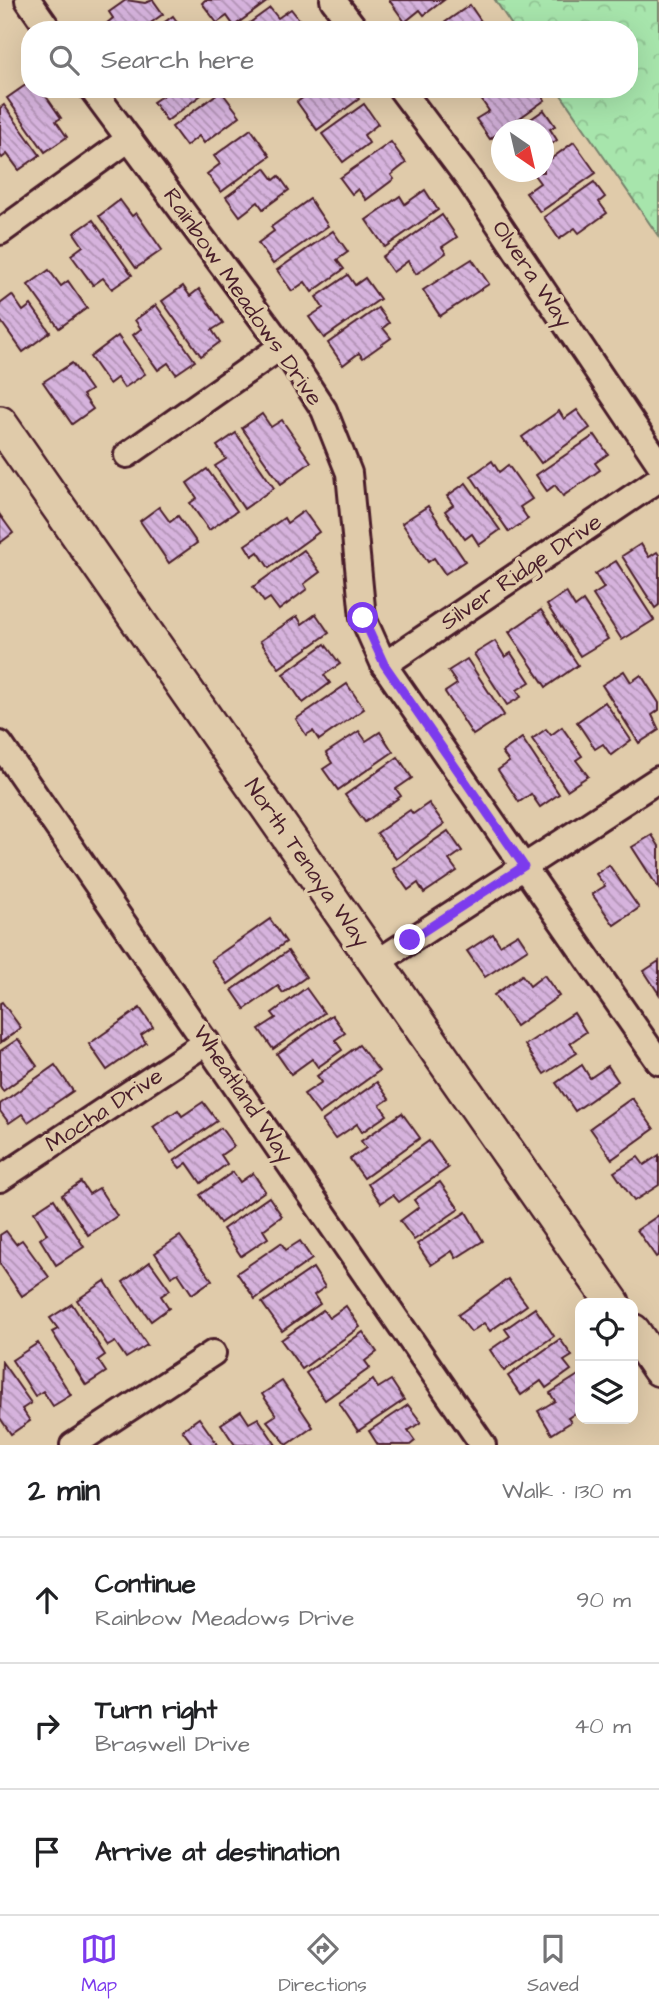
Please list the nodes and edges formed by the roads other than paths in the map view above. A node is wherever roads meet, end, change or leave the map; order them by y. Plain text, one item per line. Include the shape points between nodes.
1 (27, 0) edge
2 (333, 0) edge
3 (42, 21) edge
4 (349, 21) edge
5 (99, 98) edge
6 (408, 98) edge
7 (128, 139) junction
8 (0, 232) edge
9 (282, 346) junction
10 (0, 423) edge
11 (127, 455) dead end
12 (659, 463) edge
13 (659, 479) edge
14 (384, 664) junction
15 (0, 744) edge
16 (659, 779) edge
17 (524, 866) junction
18 (376, 963) junction
19 (207, 1042) junction
20 (659, 1062) edge
21 (0, 1179) edge
22 (610, 1298) edge
23 (638, 1338) edge
24 (213, 1353) dead end
25 (659, 1368) edge
26 (73, 1445) edge
27 (483, 1445) edge

1 - 3 street
2 - 4 street
5 - 7 street, Rainbow Meadows Drive
6 - 12 street, Olvera Way via 470,180
7 - 8 street
7 - 9 street, Rainbow Meadows Drive
9 - 11 street
9 - 14 street, Rainbow Meadows Drive via 324,410 349,473 363,618
10 - 18 main road, North Tenaya Way
13 - 14 street, Silver Ridge Drive
14 - 17 street, Rainbow Meadows Drive
15 - 19 street, Wheatland Way
16 - 17 street
17 - 18 street
17 - 20 street, Rainbow Meadows Drive
18 - 22 main road, North Tenaya Way
19 - 21 street, Mocha Drive
19 - 27 street, Wheatland Way
23 - 25 main road
24 - 26 street

